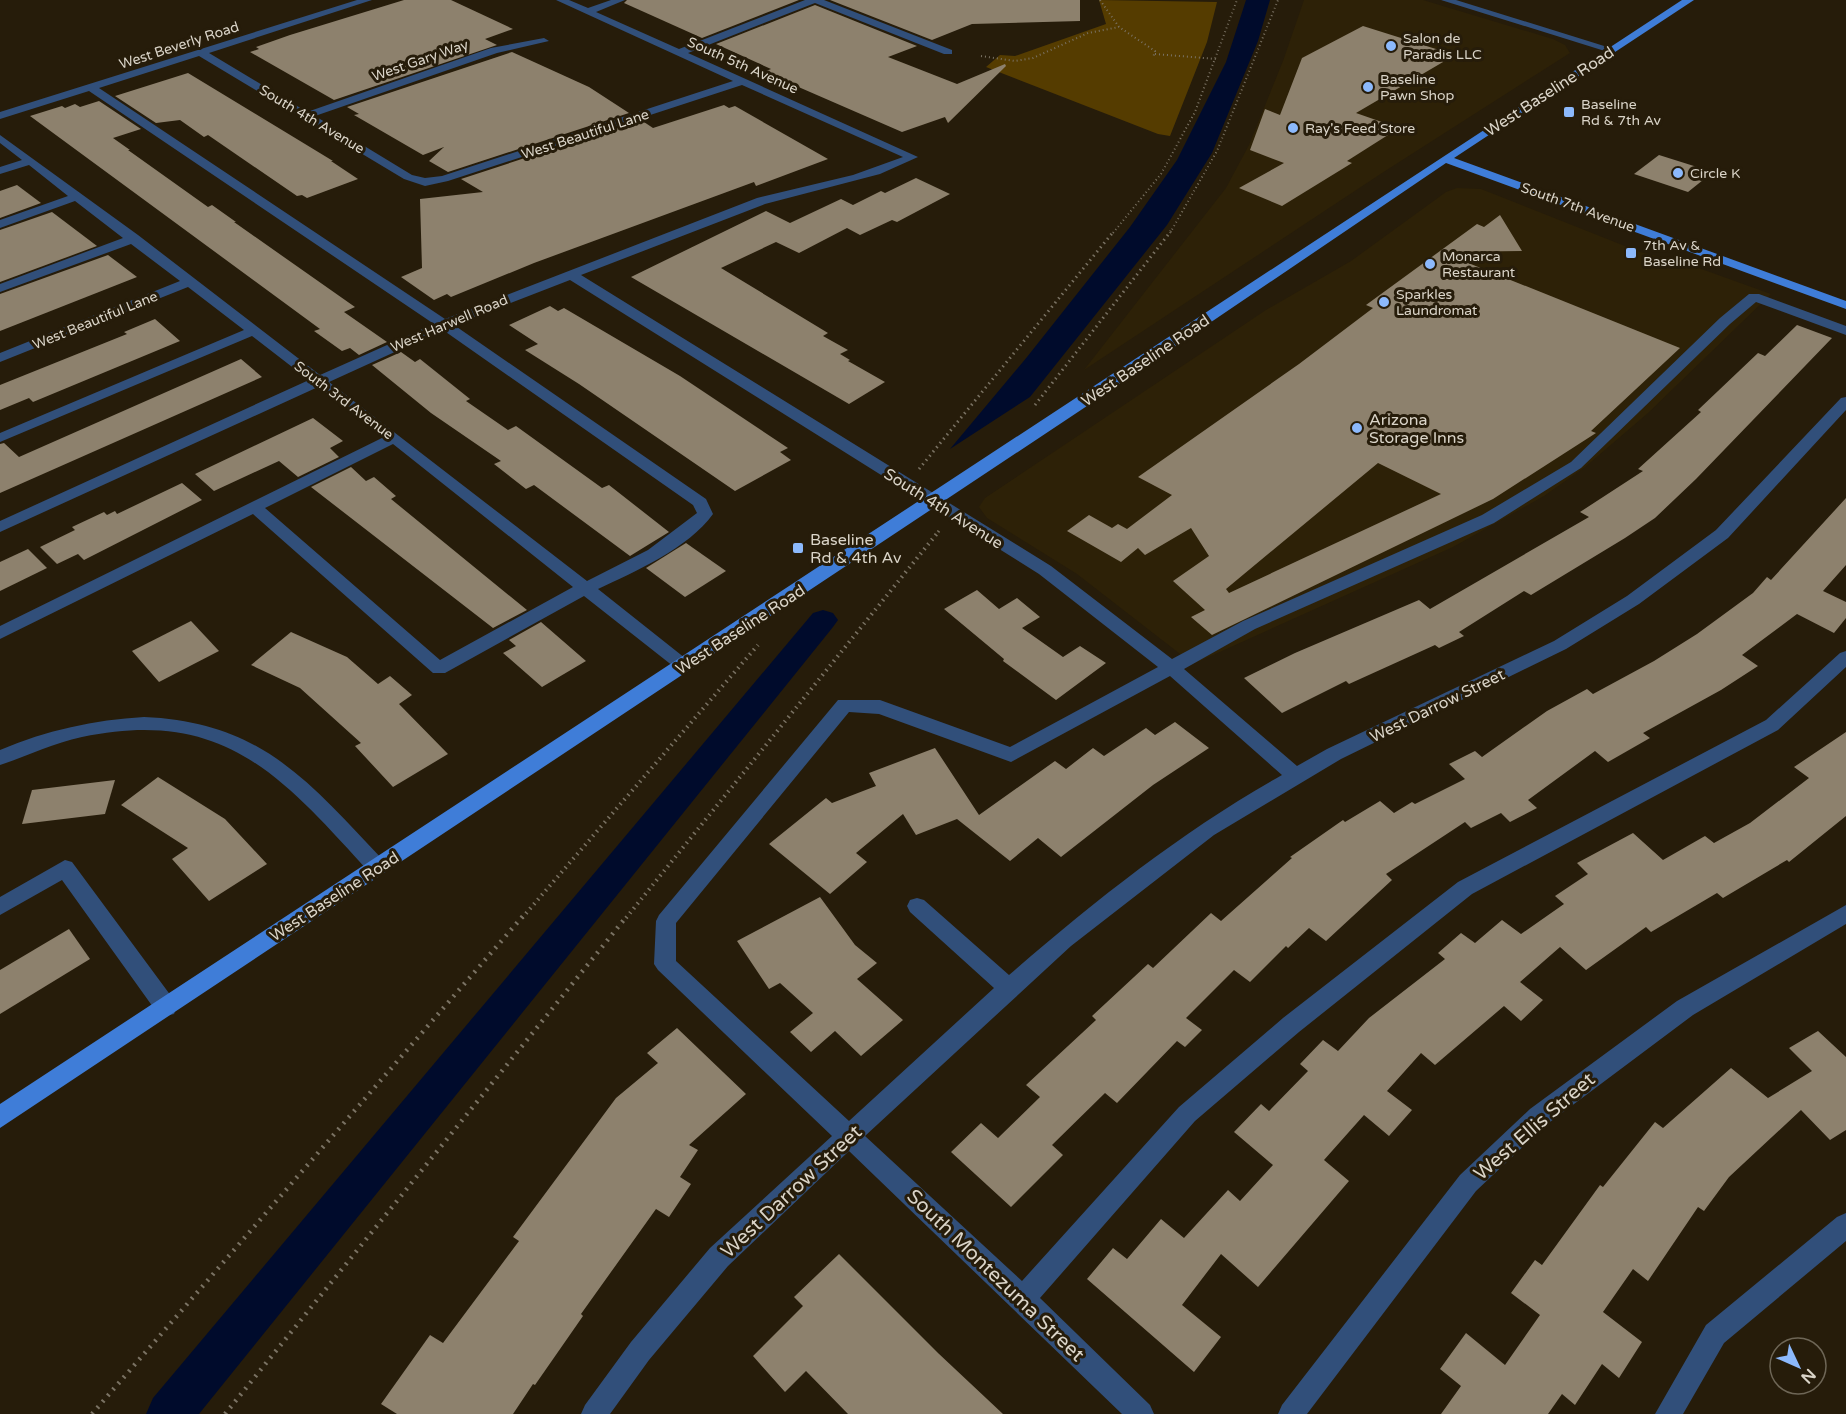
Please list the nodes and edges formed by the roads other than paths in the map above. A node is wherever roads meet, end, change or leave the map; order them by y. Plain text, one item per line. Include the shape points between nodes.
1 (367, 0) edge
2 (561, 0) edge
3 (620, 0) edge
4 (814, 0) edge
5 (1446, 0) edge
6 (1689, 0) edge
7 (587, 12) junction
8 (544, 41) dead end
9 (1612, 50) junction
10 (948, 52) dead end
11 (201, 53) junction
12 (679, 53) junction
13 (743, 81) junction
14 (90, 87) junction
15 (308, 115) junction
16 (0, 116) edge
17 (0, 138) edge
18 (912, 157) joint
19 (1444, 159) junction
20 (30, 161) junction
21 (0, 171) edge
22 (425, 182) joint
23 (76, 197) junction
24 (0, 224) edge
25 (134, 238) junction
26 (570, 274) junction
27 (189, 282) junction
28 (0, 288) edge
29 (1846, 304) edge
30 (444, 324) junction
31 (253, 331) junction
32 (1846, 331) edge
33 (0, 358) edge
34 (319, 381) junction
35 (1846, 401) edge
36 (0, 438) edge
37 (394, 438) junction
38 (933, 502) junction
39 (255, 507) junction
40 (0, 527) edge
41 (585, 590) junction
42 (0, 633) edge
43 (1846, 657) edge
44 (684, 666) junction
45 (1172, 667) junction
46 (0, 758) edge
47 (1294, 776) junction
48 (377, 867) junction
49 (918, 906) dead end
50 (0, 907) edge
51 (1846, 914) edge
52 (1009, 988) junction
53 (166, 1007) junction
54 (0, 1117) edge
55 (850, 1137) junction
56 (1846, 1225) edge
57 (1023, 1299) junction
58 (594, 1414) edge
59 (1141, 1414) edge
60 (1292, 1414) edge
61 (1668, 1414) edge

1 - 11 street, West Beverly Road
2 - 7 street, South 5th Avenue
3 - 7 street
4 - 10 street
4 - 12 street
5 - 9 street
6 - 9 main road, West Baseline Road
7 - 12 street, South 5th Avenue
8 - 15 street, West Gary Way via 495,50
9 - 19 main road, West Baseline Road
11 - 14 street, West Beverly Road
11 - 15 street, South 4th Avenue
12 - 13 street, South 5th Avenue
13 - 18 street, South 5th Avenue
13 - 22 street, West Beautiful Lane
14 - 16 street, West Beverly Road
14 - 30 street
15 - 22 street, South 4th Avenue via 408,177
17 - 20 street, South 3rd Avenue
18 - 26 street, West Harwell Road via 859,178 761,201
19 - 29 main road, South 7th Avenue
19 - 38 main road, West Baseline Road
20 - 21 street
20 - 23 street, South 3rd Avenue
23 - 24 street
23 - 25 street, South 3rd Avenue
25 - 27 street, South 3rd Avenue
25 - 28 street
26 - 30 street, West Harwell Road
26 - 38 street, South 4th Avenue
27 - 31 street, South 3rd Avenue
27 - 33 street, West Beautiful Lane
30 - 34 street, West Harwell Road
30 - 41 street via 700,502 705,514 689,531
31 - 34 street, South 3rd Avenue
31 - 36 street
32 - 45 street via 1754,297 1576,465 1488,519 1249,625
34 - 37 street, South 3rd Avenue
34 - 40 street, West Harwell Road
35 - 47 street, West Darrow Street via 1722,534 1633,600 1560,645
37 - 39 street
37 - 41 street, South 3rd Avenue
38 - 44 main road, West Baseline Road
38 - 45 street, South 4th Avenue via 1045,570
39 - 41 street via 439,669
39 - 42 street
41 - 44 street, South 3rd Avenue
43 - 57 street via 1772,725 1465,888 1291,1025 1187,1114
44 - 48 main road, West Baseline Road
45 - 47 street, South 4th Avenue
45 - 55 street, South Montezuma Street via 1011,755 880,707 844,705 666,921 665,964
46 - 48 street via 91,729 156,722 230,739 303,788
47 - 52 street, West Darrow Street via 1207,830 1064,940
48 - 53 main road, West Baseline Road
49 - 52 street
50 - 53 street via 65,868
51 - 60 street, West Ellis Street via 1685,1008 1538,1117 1468,1183
52 - 55 street, West Darrow Street
53 - 54 main road, West Baseline Road
55 - 57 street, South Montezuma Street
55 - 58 street, West Darrow Street via 720,1257
56 - 61 street via 1715,1335
57 - 59 street, South Montezuma Street

